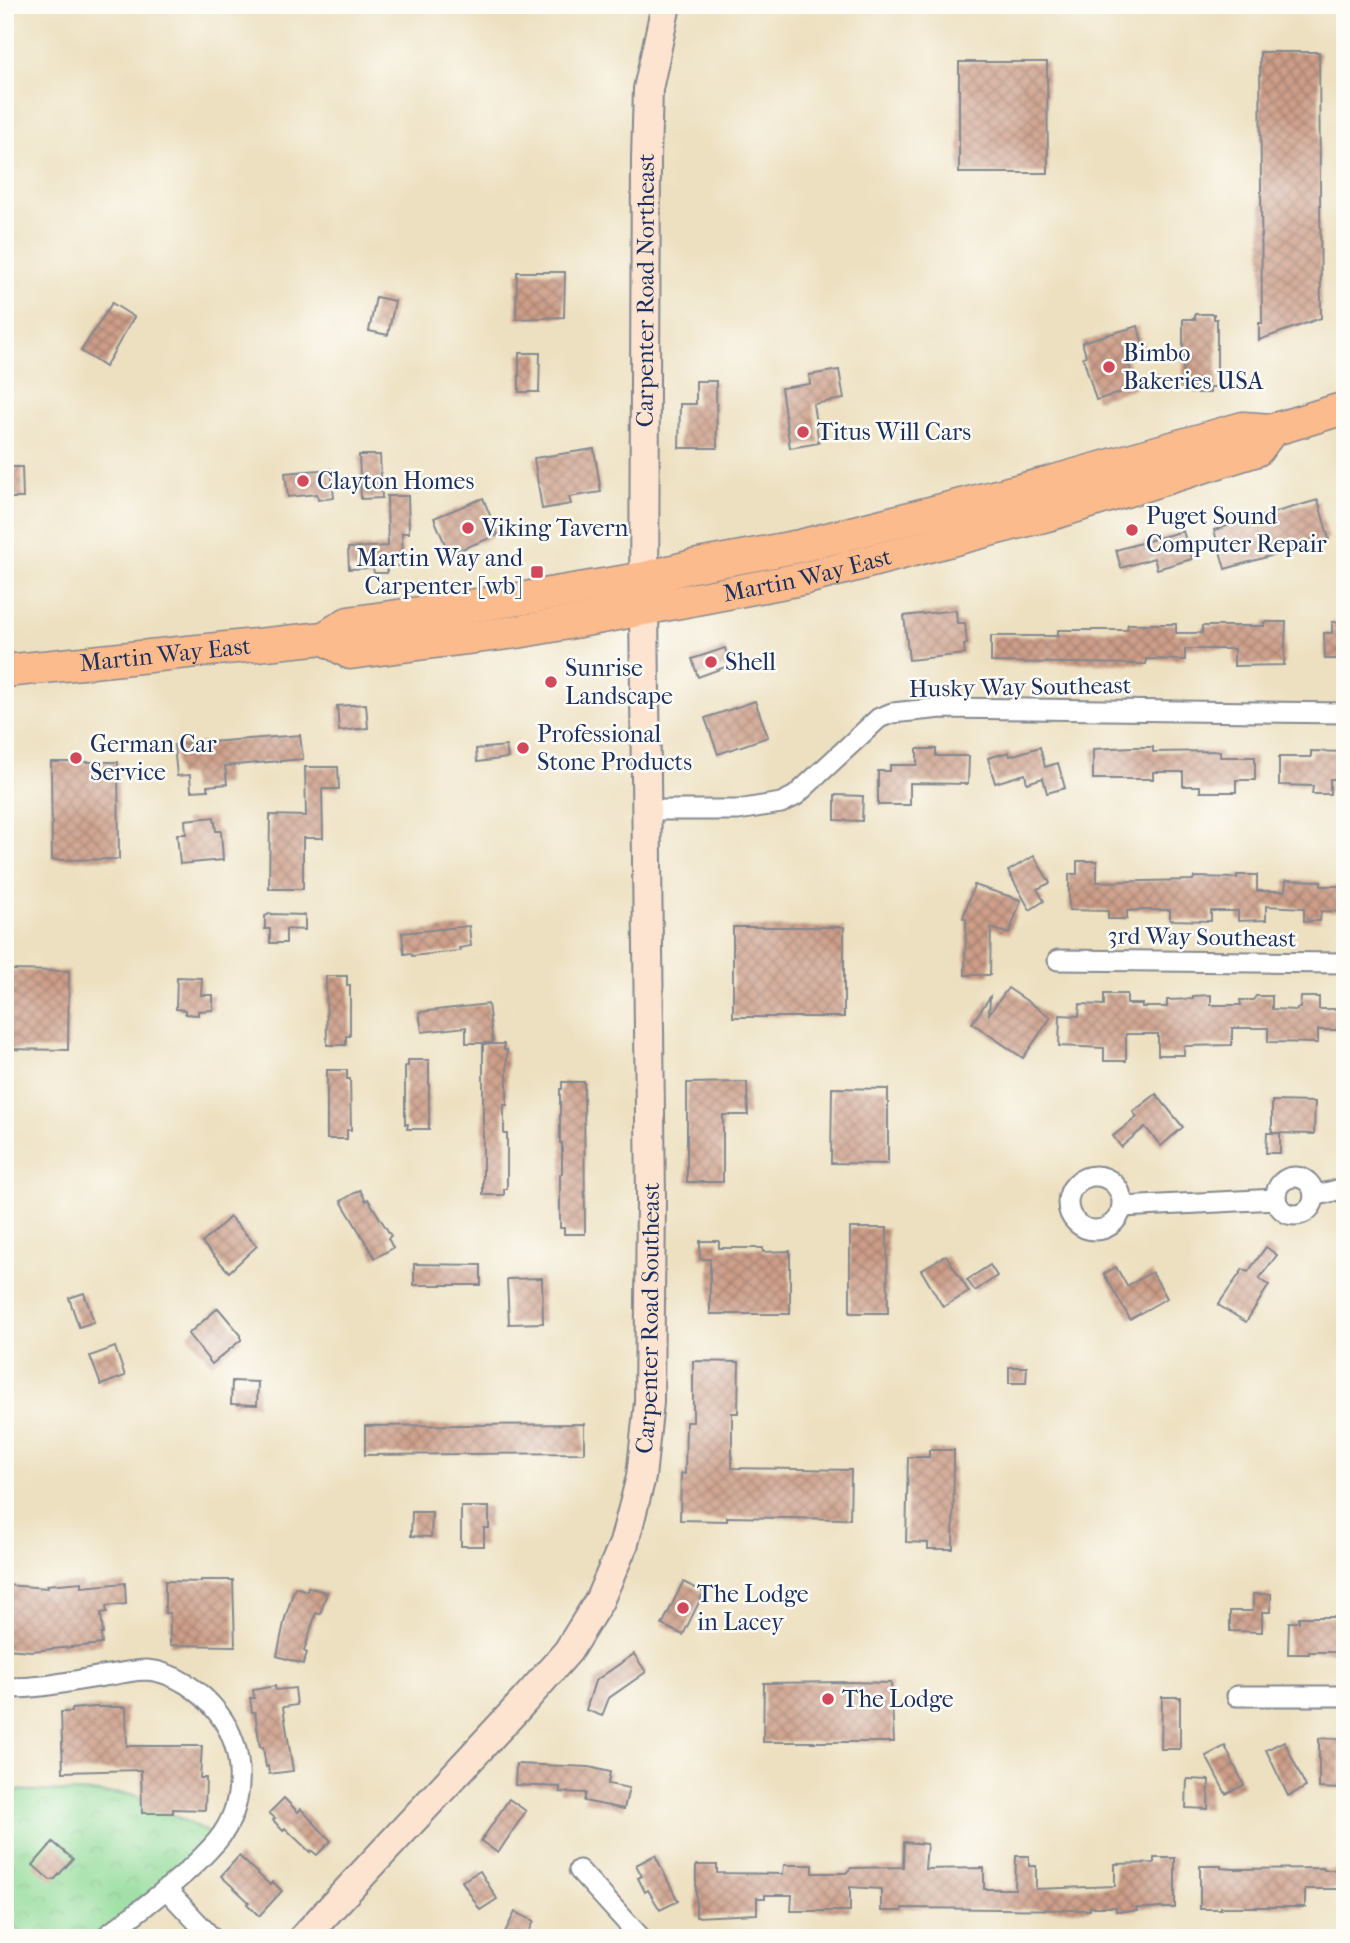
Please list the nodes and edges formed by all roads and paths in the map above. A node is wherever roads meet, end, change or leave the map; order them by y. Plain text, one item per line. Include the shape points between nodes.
1 (666, 5) edge
2 (1345, 408) edge
3 (1272, 430) junction
4 (645, 578) junction
5 (644, 610) junction
6 (324, 638) junction
7 (5, 671) edge
8 (1345, 713) edge
9 (646, 810) junction
10 (1058, 960) dead end
11 (1345, 963) edge
12 (1345, 1188) edge
13 (1314, 1196) junction
14 (1276, 1199) junction
15 (1122, 1207) dead end
16 (5, 1688) edge
17 (1237, 1696) dead end
18 (1345, 1696) edge
19 (579, 1870) dead end
20 (166, 1889) junction
21 (104, 1938) edge
22 (212, 1938) edge
23 (303, 1938) edge
24 (641, 1938) edge

1 - 4 main road, Carpenter Road Northeast via 648,89
2 - 3 main road, Martin Way East
3 - 4 main road, Martin Way East via 1243,428 856,533
3 - 5 main road, Martin Way East via 1257,450 1051,514 806,578
4 - 5 main road, Carpenter Road Southeast
4 - 6 main road, Martin Way East via 348,623
5 - 6 main road, Martin Way East via 350,653
5 - 9 main road, Carpenter Road Southeast
6 - 7 main road, Martin Way East
8 - 9 street, Husky Way Southeast via 942,708 892,713 879,718 795,796 781,803 738,810
9 - 23 main road, Carpenter Road Southeast via 649,1402 632,1519 599,1601 568,1651
10 - 11 street, 3rd Way Southeast
12 - 13 street
13 - 14 street via 1310,1208 1300,1215 1282,1210
13 - 14 street via 1306,1181 1294,1177 1279,1187
14 - 15 street
16 - 20 street via 149,1670 185,1683 220,1714 236,1745 240,1770 231,1819 218,1840
17 - 18 street
19 - 24 street
20 - 21 street
20 - 22 street

